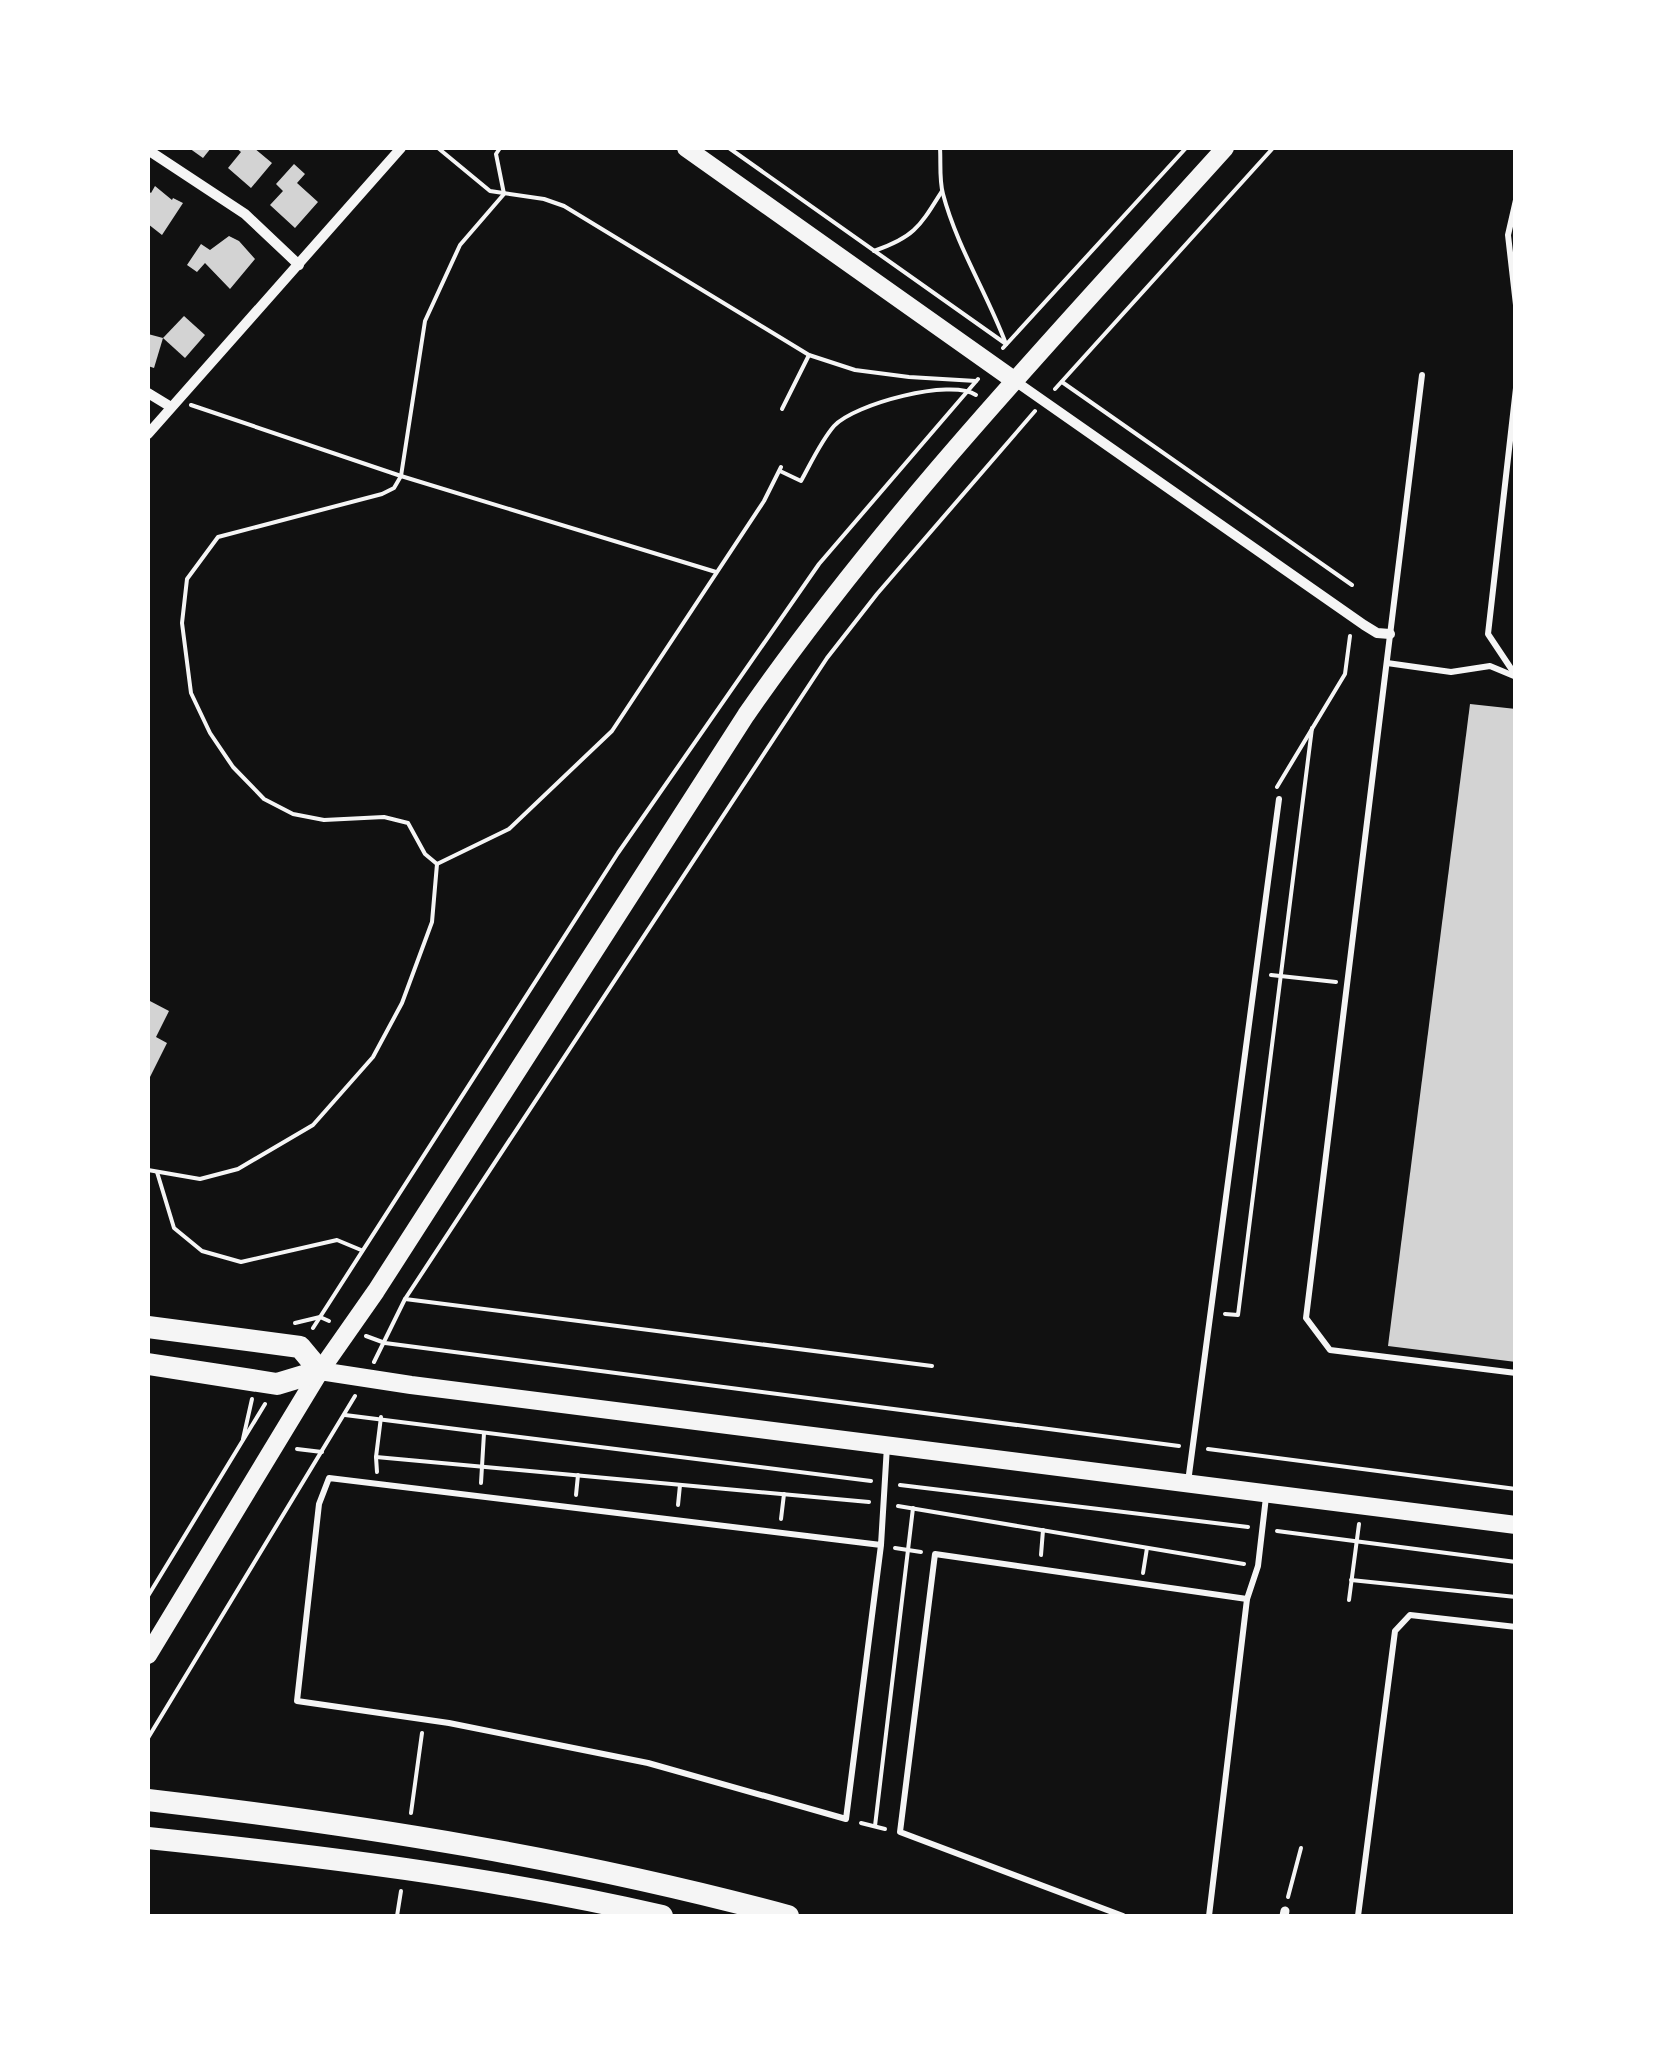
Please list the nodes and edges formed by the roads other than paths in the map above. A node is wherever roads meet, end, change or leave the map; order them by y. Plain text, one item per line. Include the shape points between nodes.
1 (401, 148) edge
2 (686, 148) edge
3 (1224, 148) edge
4 (148, 150) edge
5 (1516, 200) edge
6 (298, 265) junction
7 (1516, 305) edge
8 (1422, 375) dead end
9 (1015, 381) junction
10 (1516, 388) edge
11 (148, 394) edge
12 (174, 404) junction
13 (148, 434) edge
14 (1390, 634) junction
15 (1386, 662) junction
16 (1516, 676) edge
17 (1280, 799) road end
18 (148, 1328) edge
19 (148, 1364) edge
20 (320, 1371) junction
21 (1516, 1373) edge
22 (887, 1444) junction
23 (1188, 1483) junction
24 (1266, 1493) junction
25 (1516, 1525) edge
26 (881, 1545) junction
27 (1248, 1600) junction
28 (1516, 1627) edge
29 (148, 1655) edge
30 (148, 1800) edge
31 (148, 1838) edge
32 (662, 1916) edge
33 (788, 1916) edge
34 (1123, 1916) edge
35 (1209, 1916) edge
36 (1358, 1916) edge

1 - 6 street
2 - 9 main road
3 - 9 main road
4 - 6 street via 245,214
5 - 7 lane via 1508,235
6 - 12 street
8 - 14 lane
9 - 14 street via 1377,633
9 - 20 main road via 803,632
10 - 16 lane via 1488,634
11 - 12 street
12 - 13 street
14 - 15 lane
15 - 16 lane via 1451,672 1490,666
15 - 21 lane via 1306,1318 1330,1350
17 - 23 lane
18 - 20 highway via 300,1348
19 - 20 highway via 276,1384
20 - 22 main road
20 - 29 main road
22 - 23 main road
22 - 26 lane
23 - 24 main road
24 - 25 main road
24 - 27 lane
26 - 26 lane via 846,1819 648,1763 297,1701 319,1504 329,1478
27 - 34 lane via 935,1554 900,1832
27 - 35 lane
28 - 36 lane via 1410,1615 1394,1631
30 - 33 highway via 518,1854
31 - 32 highway via 378,1864

